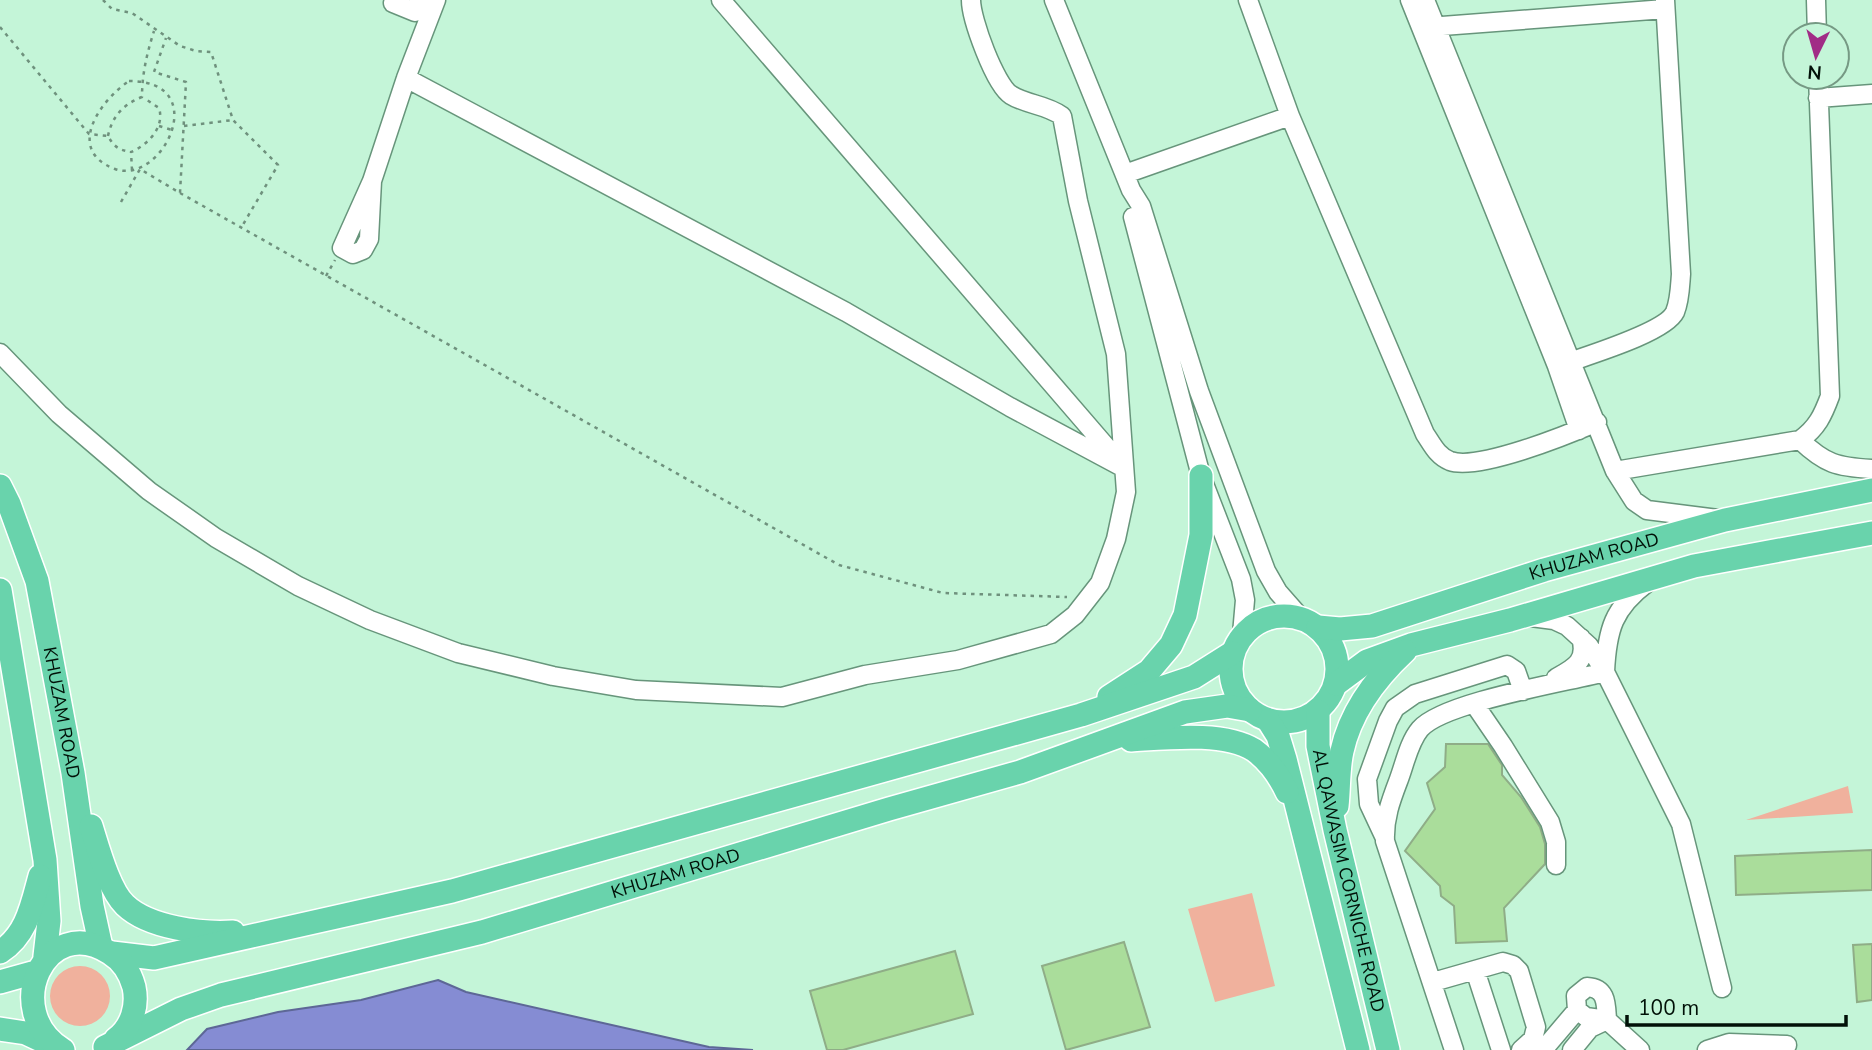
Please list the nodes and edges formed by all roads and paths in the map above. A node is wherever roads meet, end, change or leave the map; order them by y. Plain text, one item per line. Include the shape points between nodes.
1 (103, 0) edge
2 (394, 0) edge
3 (420, 0) edge
4 (436, 0) edge
5 (721, 0) edge
6 (971, 0) edge
7 (1054, 0) edge
8 (1248, 0) edge
9 (1410, 0) edge
10 (1425, 0) edge
11 (1816, 0) edge
12 (1665, 5) edge
13 (1816, 21) edge
14 (0, 27) edge
15 (1429, 27) junction
16 (155, 31) junction
17 (166, 38) junction
18 (406, 78) junction
19 (142, 81) junction
20 (1818, 91) edge
21 (1872, 94) edge
22 (142, 97) junction
23 (1818, 97) junction
24 (1290, 116) junction
25 (233, 120) junction
26 (158, 126) junction
27 (184, 126) junction
28 (172, 130) junction
29 (89, 134) junction
30 (108, 136) junction
31 (131, 152) junction
32 (140, 169) junction
33 (132, 170) junction
34 (372, 181) dead end
35 (1128, 182) junction
36 (180, 193) junction
37 (121, 202) dead end
38 (241, 228) junction
39 (0, 353) edge
40 (1564, 364) junction
41 (1054, 389) junction
42 (1030, 417) junction
43 (1597, 422) junction
44 (1579, 430) junction
45 (1800, 440) junction
46 (1124, 468) junction
47 (1872, 469) edge
48 (1615, 471) junction
49 (1201, 476) junction
50 (1872, 483) edge
51 (0, 486) edge
52 (1872, 490) edge
53 (1833, 498) junction
54 (1725, 520) junction
55 (1872, 533) edge
56 (1654, 578) junction
57 (0, 590) edge
58 (1088, 598) junction
59 (1510, 620) junction
60 (1309, 622) junction
61 (1581, 638) junction
62 (1237, 644) junction
63 (1411, 645) junction
64 (1605, 672) junction
65 (1551, 682) junction
66 (1336, 684) junction
67 (1523, 691) junction
68 (1475, 705) junction
69 (1318, 711) junction
70 (1081, 715) junction
71 (1259, 715) junction
72 (1106, 741) junction
73 (73, 773) junction
74 (1298, 813) junction
75 (1335, 830) junction
76 (1384, 838) junction
77 (45, 860) junction
78 (1556, 865) dead end
79 (309, 925) junction
80 (106, 950) junction
81 (0, 952) edge
82 (38, 964) junction
83 (1475, 970) junction
84 (0, 982) edge
85 (1433, 982) junction
86 (1722, 988) dead end
87 (1577, 1010) junction
88 (1607, 1020) junction
89 (0, 1029) edge
90 (1787, 1045) dead end
91 (100, 1049) edge
92 (63, 1050) edge
93 (1355, 1050) edge
94 (1388, 1050) edge
95 (1454, 1050) edge
96 (1501, 1050) edge
97 (1521, 1050) edge
98 (1543, 1050) edge
99 (1572, 1050) edge
100 (1640, 1050) edge
101 (1707, 1050) edge

1 - 16 path via 112,9 132,13
2 - 3 street via 415,12
4 - 18 street
5 - 41 street
6 - 46 street via 977,33 1002,85 1010,95 1050,107 1062,116 1077,201 1116,354
7 - 35 street
8 - 24 street
9 - 15 street
10 - 15 street
11 - 13 street
12 - 15 street
12 - 40 street via 1679,297 1674,314 1660,327
14 - 29 path
15 - 40 street
16 - 17 path
16 - 19 path
17 - 25 path via 188,49 212,52
17 - 27 path via 154,72 186,82
18 - 34 street
18 - 42 street via 846,312
19 - 22 path
19 - 28 path via 165,92 172,101 176,114
19 - 29 path via 129,81 118,89 95,117
20 - 23 street
21 - 23 street
22 - 26 path via 159,108
22 - 30 path via 120,111
23 - 45 street via 1830,396 1823,416
24 - 35 street
24 - 44 street via 1425,434 1438,454 1452,462 1484,462
25 - 27 path
25 - 38 path via 278,165
26 - 28 path
26 - 31 path via 142,148
27 - 36 path
28 - 32 path
29 - 30 path
29 - 33 path via 89,142 104,163
30 - 31 path via 121,150
31 - 33 path
32 - 33 path
32 - 36 path
32 - 37 path
35 - 49 street via 1130,207
35 - 60 street via 1141,206 1199,391 1266,571 1278,592
36 - 38 path
38 - 58 path via 839,565 943,593
39 - 58 street via 59,414 149,491 239,552 370,620 458,653 552,676 636,690 782,697 865,675 958,660 1051,634
40 - 43 street
40 - 44 street
41 - 42 street via 1060,404 1056,414 1048,419
41 - 46 street
42 - 46 street
43 - 44 street
43 - 48 street
45 - 47 street via 1819,458 1846,468
45 - 48 street
46 - 58 street via 1126,492 1116,539 1100,583
48 - 54 street via 1634,501 1647,510
49 - 62 street via 1241,579 1245,600
49 - 70 main road via 1201,535 1185,615 1171,645 1149,671
50 - 53 main road
51 - 73 main road, KHUZAM ROAD via 37,581
52 - 53 main road, KHUZAM ROAD
53 - 54 main road, KHUZAM ROAD
54 - 60 main road, KHUZAM ROAD via 1544,570 1372,626 1340,629
55 - 56 main road, KHUZAM ROAD via 1694,566
56 - 59 main road, KHUZAM ROAD
56 - 64 street via 1629,600 1612,625
57 - 77 main road
59 - 61 street via 1554,620
59 - 63 main road, KHUZAM ROAD
60 - 62 main road via 1279,615 1259,621
60 - 66 main road via 1332,643 1338,663
61 - 64 street
61 - 65 street via 1578,664
62 - 70 main road via 1194,677
62 - 71 main road via 1230,674 1236,694
63 - 66 main road, KHUZAM ROAD via 1367,661
63 - 75 main road via 1380,675 1352,723 1342,752
64 - 65 street
64 - 86 street via 1681,824
65 - 67 street
66 - 69 main road
67 - 68 street
67 - 76 street via 1516,670 1507,665 1415,694 1395,708 1367,779 1369,804
68 - 76 street via 1437,718 1414,738 1389,805
68 - 78 street via 1550,822
69 - 71 main road via 1286,722
69 - 75 main road, AL QAWASIM CORNICHE ROAD via 1318,746
70 - 79 main road via 452,891
71 - 72 main road, KHUZAM ROAD via 1227,706 1204,708
71 - 74 main road, AL QAWASIM CORNICHE ROAD via 1278,736
72 - 74 main road via 1205,738 1252,749 1277,771
72 - 91 main road, KHUZAM ROAD via 1020,772 482,932 220,995
73 - 79 main road via 108,876 125,905 149,920 205,932
73 - 80 main road, KHUZAM ROAD via 92,906
74 - 93 main road, AL QAWASIM CORNICHE ROAD
75 - 94 main road, AL QAWASIM CORNICHE ROAD
76 - 85 street
77 - 81 main road via 28,921
77 - 82 main road via 49,921
79 - 80 main road via 154,958
80 - 82 main road via 86,943 70,944 55,949
80 - 91 main road via 119,958 131,975 136,995 133,1016 122,1034
82 - 84 main road
82 - 92 main road via 27,985 29,1018 37,1032
83 - 85 street
83 - 96 street
83 - 97 street via 1503,962 1519,971 1536,1032
85 - 95 street
87 - 88 street via 1586,1017
87 - 88 street via 1579,992 1593,987 1605,997
87 - 98 street
88 - 99 street via 1590,1028
88 - 100 street
89 - 92 main road via 26,1033
90 - 101 street via 1729,1043

